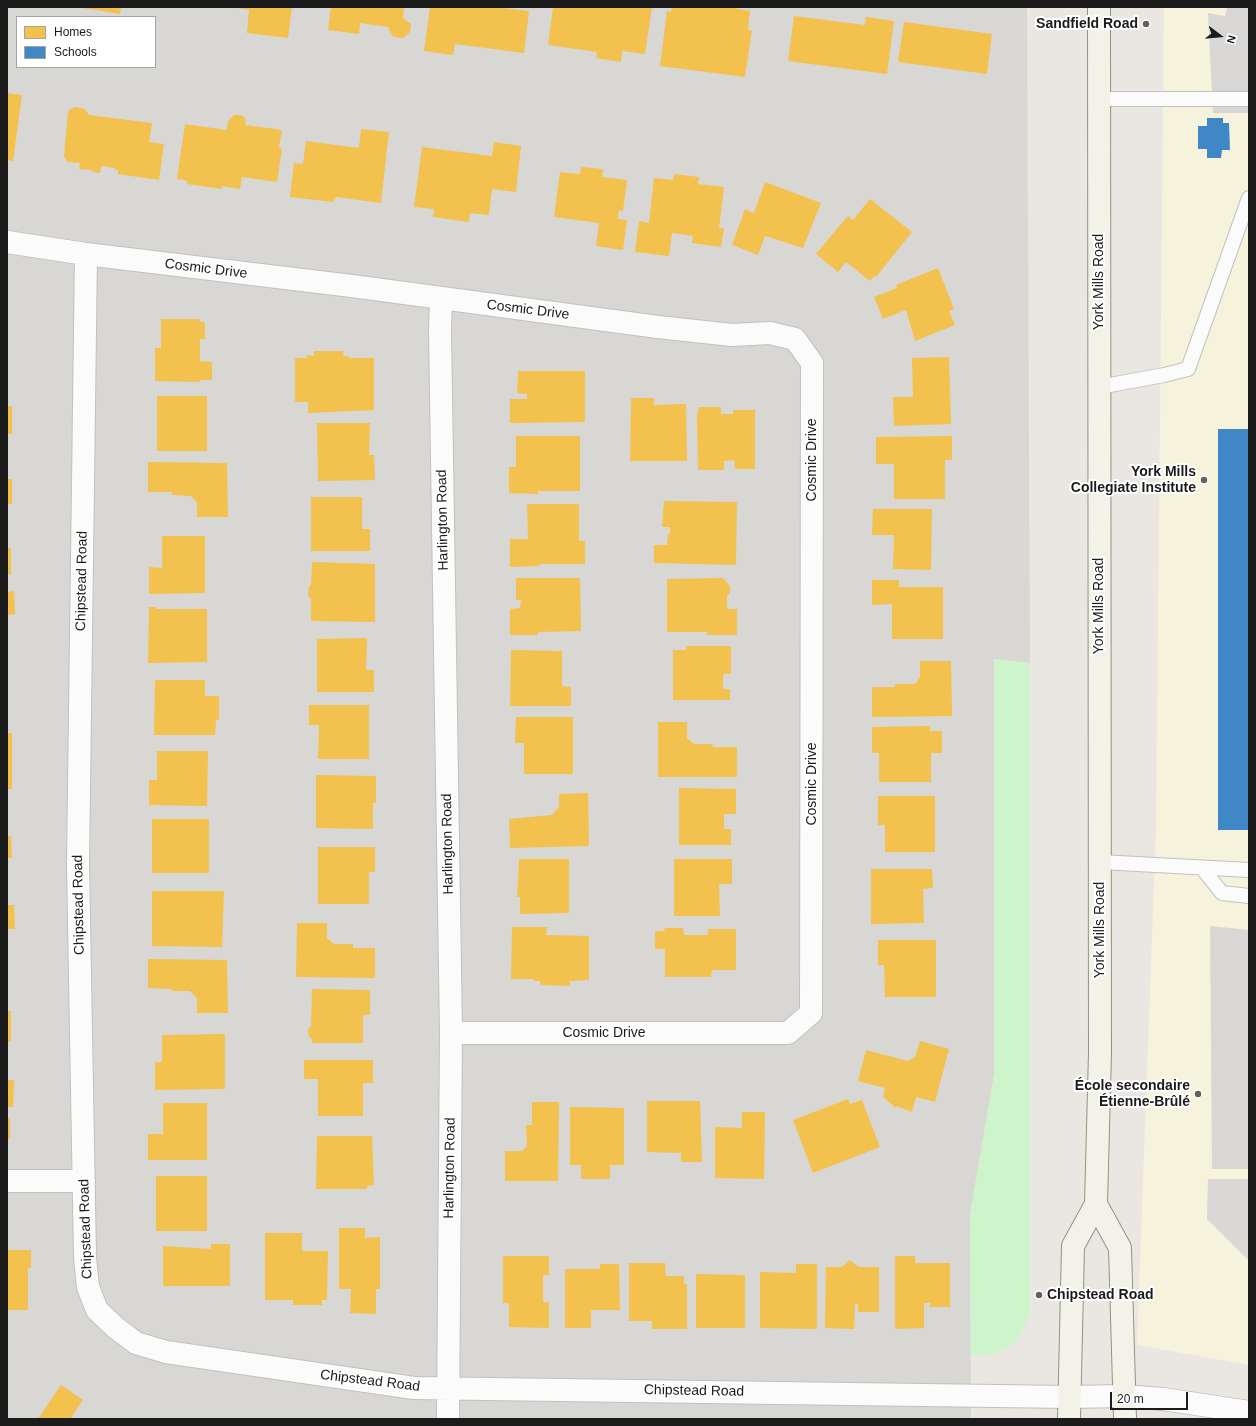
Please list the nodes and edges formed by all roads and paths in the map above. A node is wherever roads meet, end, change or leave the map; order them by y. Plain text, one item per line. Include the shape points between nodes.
1 (1099, 7) edge
2 (1098, 99) junction
3 (1249, 99) edge
4 (1249, 198) edge
5 (7, 242) edge
6 (86, 254) junction
7 (441, 299) junction
8 (1099, 387) junction
9 (1100, 862) junction
10 (1202, 868) junction
11 (1249, 870) edge
12 (1249, 896) edge
13 (451, 1033) junction
14 (7, 1181) edge
15 (84, 1181) junction
16 (1096, 1204) junction
17 (449, 1388) junction
18 (1125, 1396) junction
19 (1069, 1397) junction
20 (1249, 1412) edge
21 (448, 1419) edge
22 (1069, 1419) edge
23 (1125, 1419) edge

1 - 2 main road, York Mills Road
2 - 3 lane
2 - 8 main road, York Mills Road
4 - 8 lane via 1188,369
5 - 6 street, Cosmic Drive
6 - 7 street, Cosmic Drive
6 - 15 street, Chipstead Road via 78,864
7 - 13 street, Harlington Road
7 - 13 street, Cosmic Drive via 717,334 770,333 795,339 812,363 811,1013 788,1033
8 - 9 main road, York Mills Road
9 - 10 lane
9 - 16 main road, York Mills Road via 1100,1053
10 - 11 lane
10 - 12 lane via 1222,892
13 - 17 street, Harlington Road
14 - 15 street
15 - 17 street, Chipstead Road via 88,1287 97,1310 136,1343 166,1352 414,1388
16 - 18 main road via 1120,1248
16 - 19 main road, York Mills Road via 1073,1246
17 - 19 street, Chipstead Road
17 - 21 street, Harlington Road
18 - 19 street, Chipstead Road
18 - 20 street, Chipstead Road
18 - 23 main road
19 - 22 main road, York Mills Road

